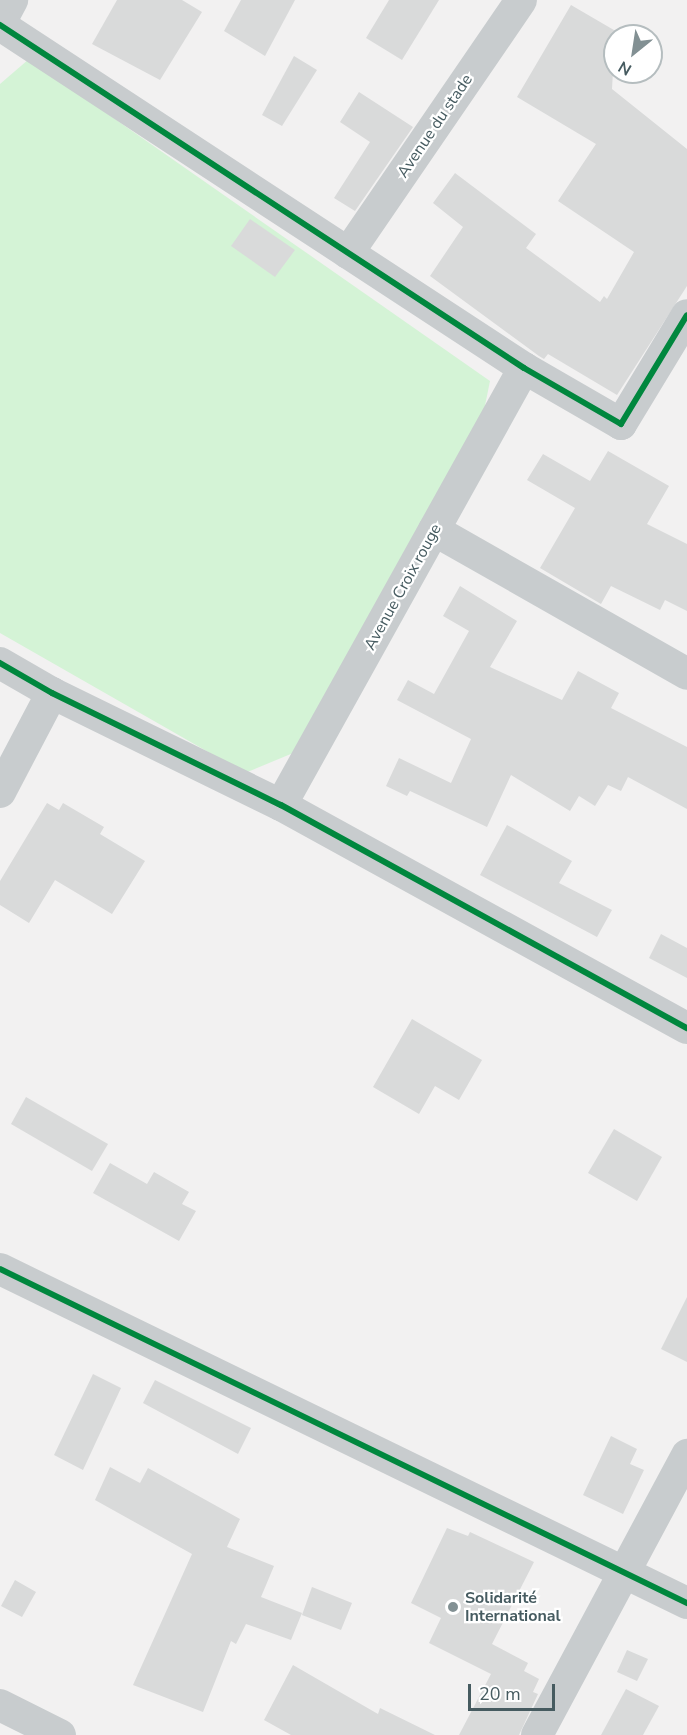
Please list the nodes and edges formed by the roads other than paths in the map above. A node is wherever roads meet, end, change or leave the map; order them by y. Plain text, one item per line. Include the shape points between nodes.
1 (12, 0) edge
2 (521, 0) edge
3 (0, 24) edge
4 (348, 253) junction
5 (687, 315) edge
6 (524, 368) junction
7 (434, 530) junction
8 (0, 663) edge
9 (687, 674) edge
10 (52, 693) junction
11 (0, 792) edge
12 (281, 805) junction
13 (687, 1028) edge
14 (0, 1269) edge
15 (687, 1455) edge
16 (625, 1573) junction
17 (687, 1603) edge
18 (0, 1705) edge
19 (60, 1735) edge
20 (537, 1735) edge

1 - 3 street
2 - 4 street, Avenue du stade
3 - 4 street
4 - 6 street
5 - 6 street via 621,424
6 - 7 street, Avenue Croix rouge
7 - 9 street
7 - 12 street, Avenue Croix rouge
8 - 10 street
10 - 11 street
10 - 12 street
12 - 13 street
14 - 16 street
15 - 16 street
16 - 17 street
16 - 20 street
18 - 19 street

